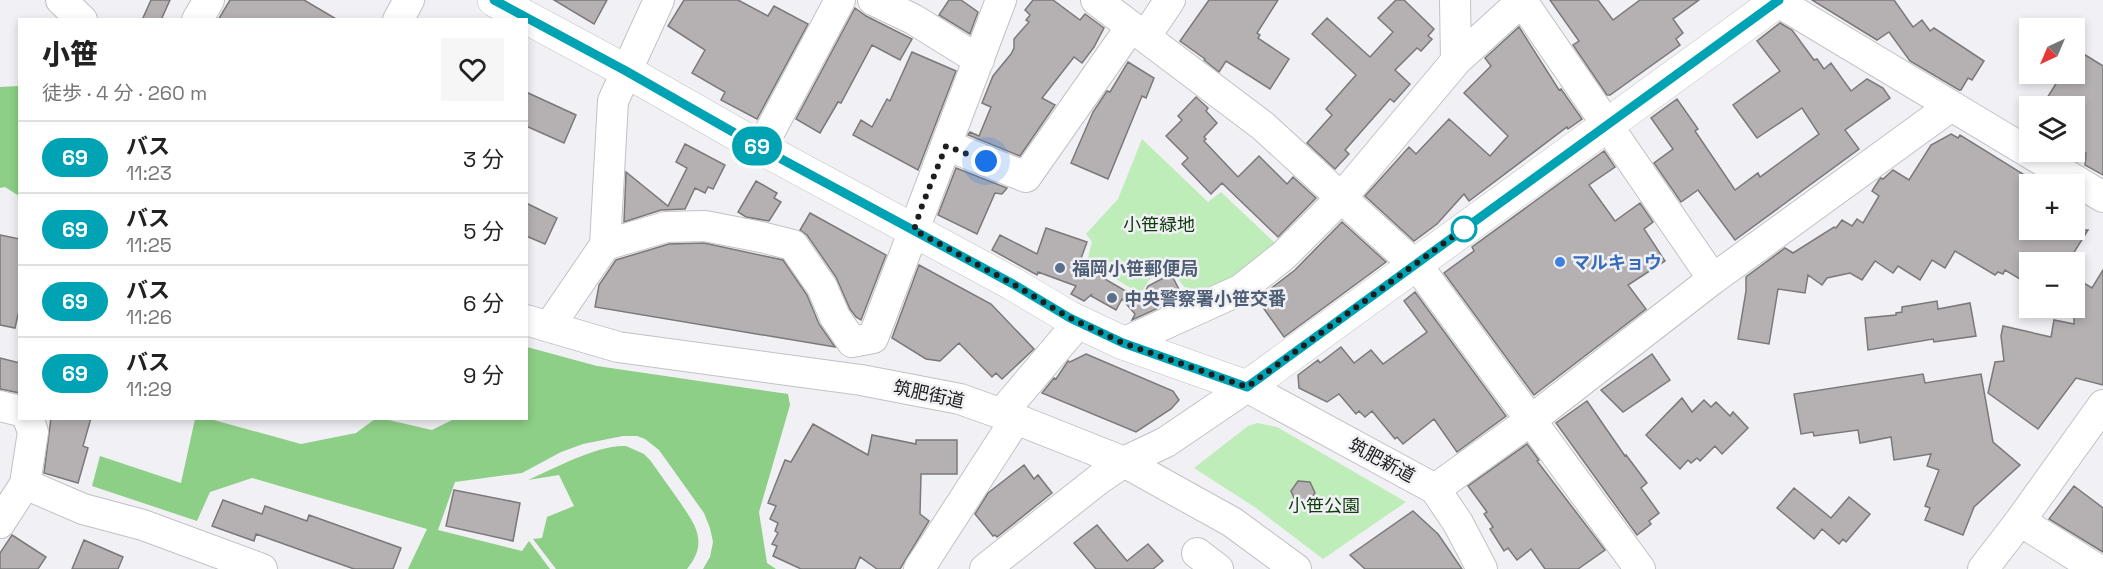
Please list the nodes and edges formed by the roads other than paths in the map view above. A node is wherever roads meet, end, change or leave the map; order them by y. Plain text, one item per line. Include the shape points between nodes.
1 (61, 0) edge
2 (209, 0) edge
3 (409, 0) edge
4 (494, 0) edge
5 (659, 0) edge
6 (840, 0) edge
7 (873, 0) edge
8 (1001, 0) edge
9 (1096, 0) edge
10 (1170, 0) edge
11 (1455, 0) edge
12 (1523, 0) edge
13 (1777, 1) edge
14 (80, 18) edge
15 (198, 18) edge
16 (399, 18) edge
17 (527, 18) edge
18 (528, 18) edge
19 (1138, 32) junction
20 (979, 60) junction
21 (1456, 60) junction
22 (626, 71) junction
23 (1951, 106) junction
24 (1606, 125) junction
25 (946, 146) junction
26 (761, 148) junction
27 (1342, 197) junction
28 (2103, 197) edge
29 (914, 230) junction
30 (605, 246) junction
31 (1416, 264) junction
32 (1713, 279) junction
33 (1079, 322) junction
34 (538, 323) edge
35 (1123, 343) junction
36 (1247, 387) junction
37 (2103, 405) edge
38 (0, 406) edge
39 (18, 410) edge
40 (1009, 416) junction
41 (29, 420) edge
42 (1531, 420) junction
43 (1124, 462) junction
44 (25, 484) junction
45 (1435, 489) junction
46 (2020, 521) junction
47 (0, 523) edge
48 (262, 569) edge
49 (919, 569) edge
50 (985, 569) edge
51 (1296, 569) edge
52 (1482, 569) edge
53 (1640, 569) edge
54 (1983, 569) edge
55 (2097, 569) edge

1 - 14 street
2 - 15 street
3 - 16 street
4 - 17 main road
5 - 22 street
6 - 26 street
7 - 20 street via 913,19
8 - 20 street
9 - 19 street
10 - 19 street
11 - 21 street
12 - 21 street
12 - 24 street
13 - 23 street
13 - 24 main road
18 - 22 main road
19 - 25 street via 1026,177
19 - 27 street via 1263,126
20 - 25 street
21 - 27 street
22 - 26 main road
22 - 30 street via 613,101
23 - 28 street
23 - 32 street
24 - 31 main road
24 - 32 street
25 - 29 street
26 - 29 main road
27 - 31 street
27 - 35 street via 1283,256 1240,290
29 - 30 street via 873,338 852,342 822,287 793,246 705,226 666,227
29 - 33 main road
30 - 34 street
31 - 36 main road
31 - 42 street
32 - 42 street
33 - 35 main road
33 - 40 street
34 - 40 street, 筑肥街道 via 618,347 861,380 960,399
35 - 36 main road
36 - 43 street via 1166,442
36 - 45 street, 筑肥新道
37 - 46 street
38 - 39 street
40 - 43 street, 筑肥街道
40 - 49 street
41 - 44 street via 33,432
42 - 45 street
42 - 53 street
43 - 50 street
43 - 51 street, 筑肥街道 via 1232,522
44 - 47 street
44 - 48 street via 83,509 142,525
45 - 52 street, 筑肥新道
46 - 54 street
46 - 55 street

